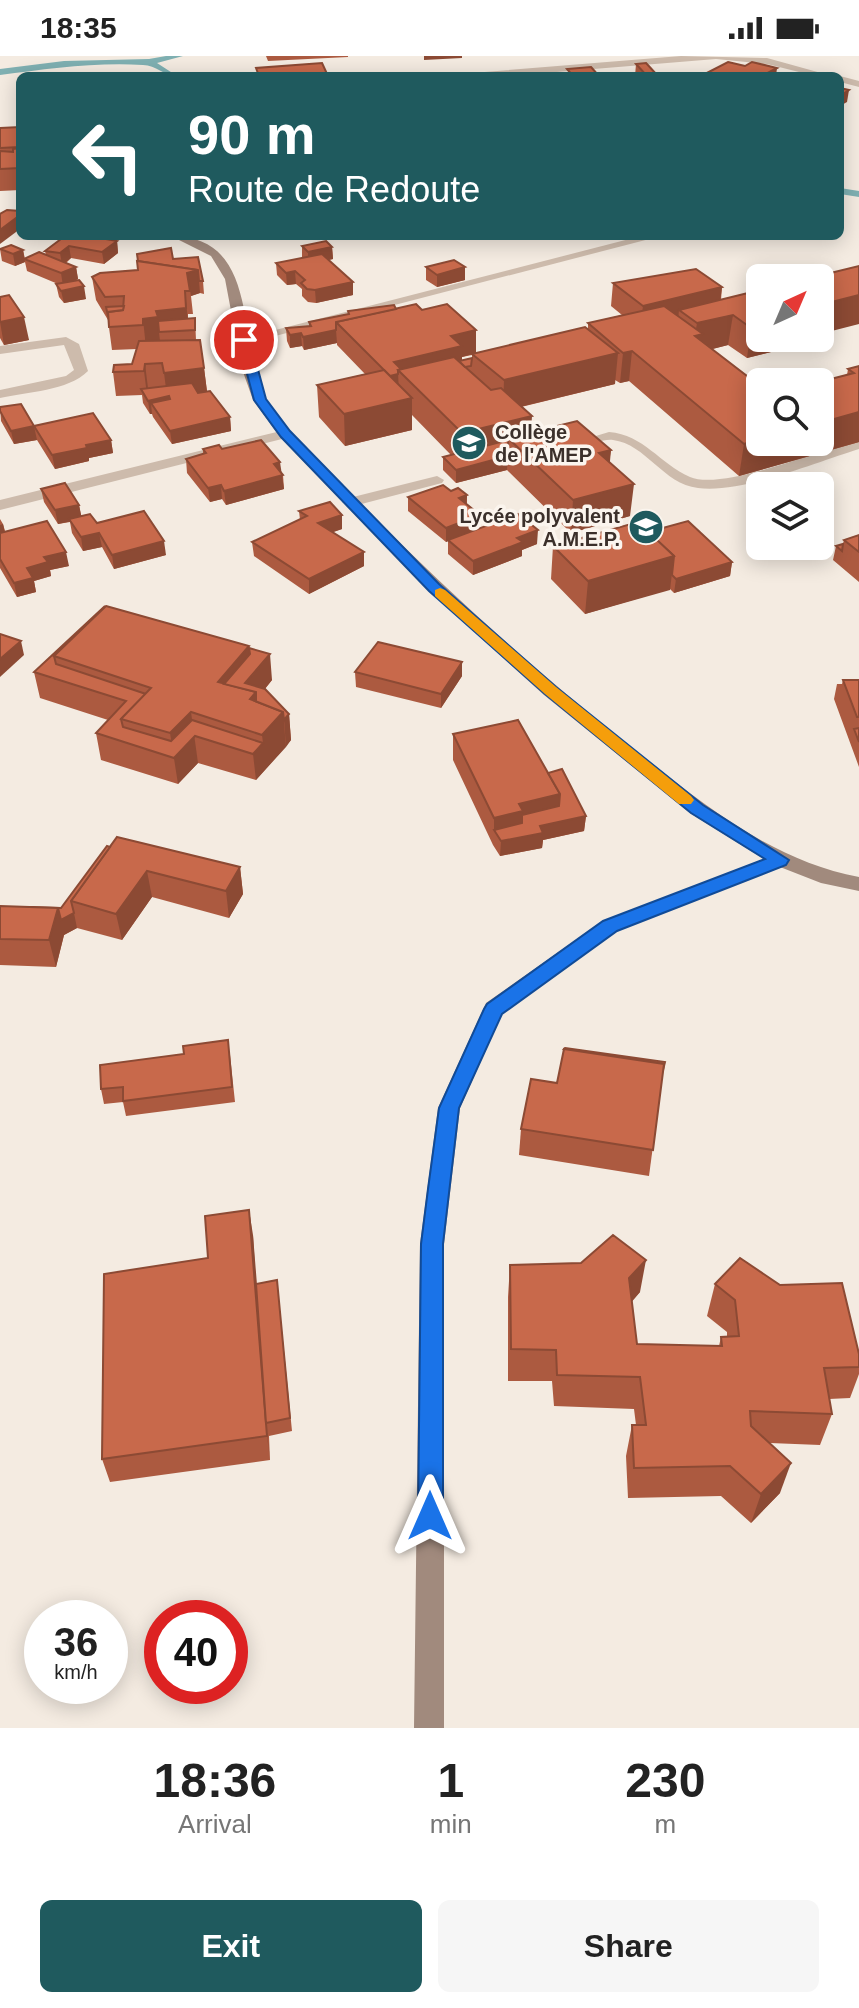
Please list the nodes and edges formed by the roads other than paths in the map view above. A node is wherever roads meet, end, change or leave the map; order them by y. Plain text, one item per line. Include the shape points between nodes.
1 (521, 72) edge
2 (811, 72) edge
3 (186, 240) edge
4 (639, 240) edge
5 (244, 340) junction
6 (0, 350) edge
7 (0, 394) edge
8 (285, 434) junction
9 (583, 442) edge
10 (859, 444) edge
11 (437, 480) dead end
12 (350, 502) junction
13 (0, 505) edge
14 (780, 860) junction
15 (859, 884) edge
16 (429, 1728) edge

1 - 2 street via 716,56
3 - 5 main road via 216,254 231,279
4 - 5 street
5 - 8 main road via 260,400
6 - 7 street via 66,341 72,344 81,371 70,379
8 - 12 main road
8 - 13 street
9 - 10 street via 614,436 628,440 696,484 721,484
11 - 12 street
12 - 14 main road via 434,587 561,700 697,809
14 - 15 main road
14 - 16 main road via 610,926 494,1009 449,1108 432,1244

